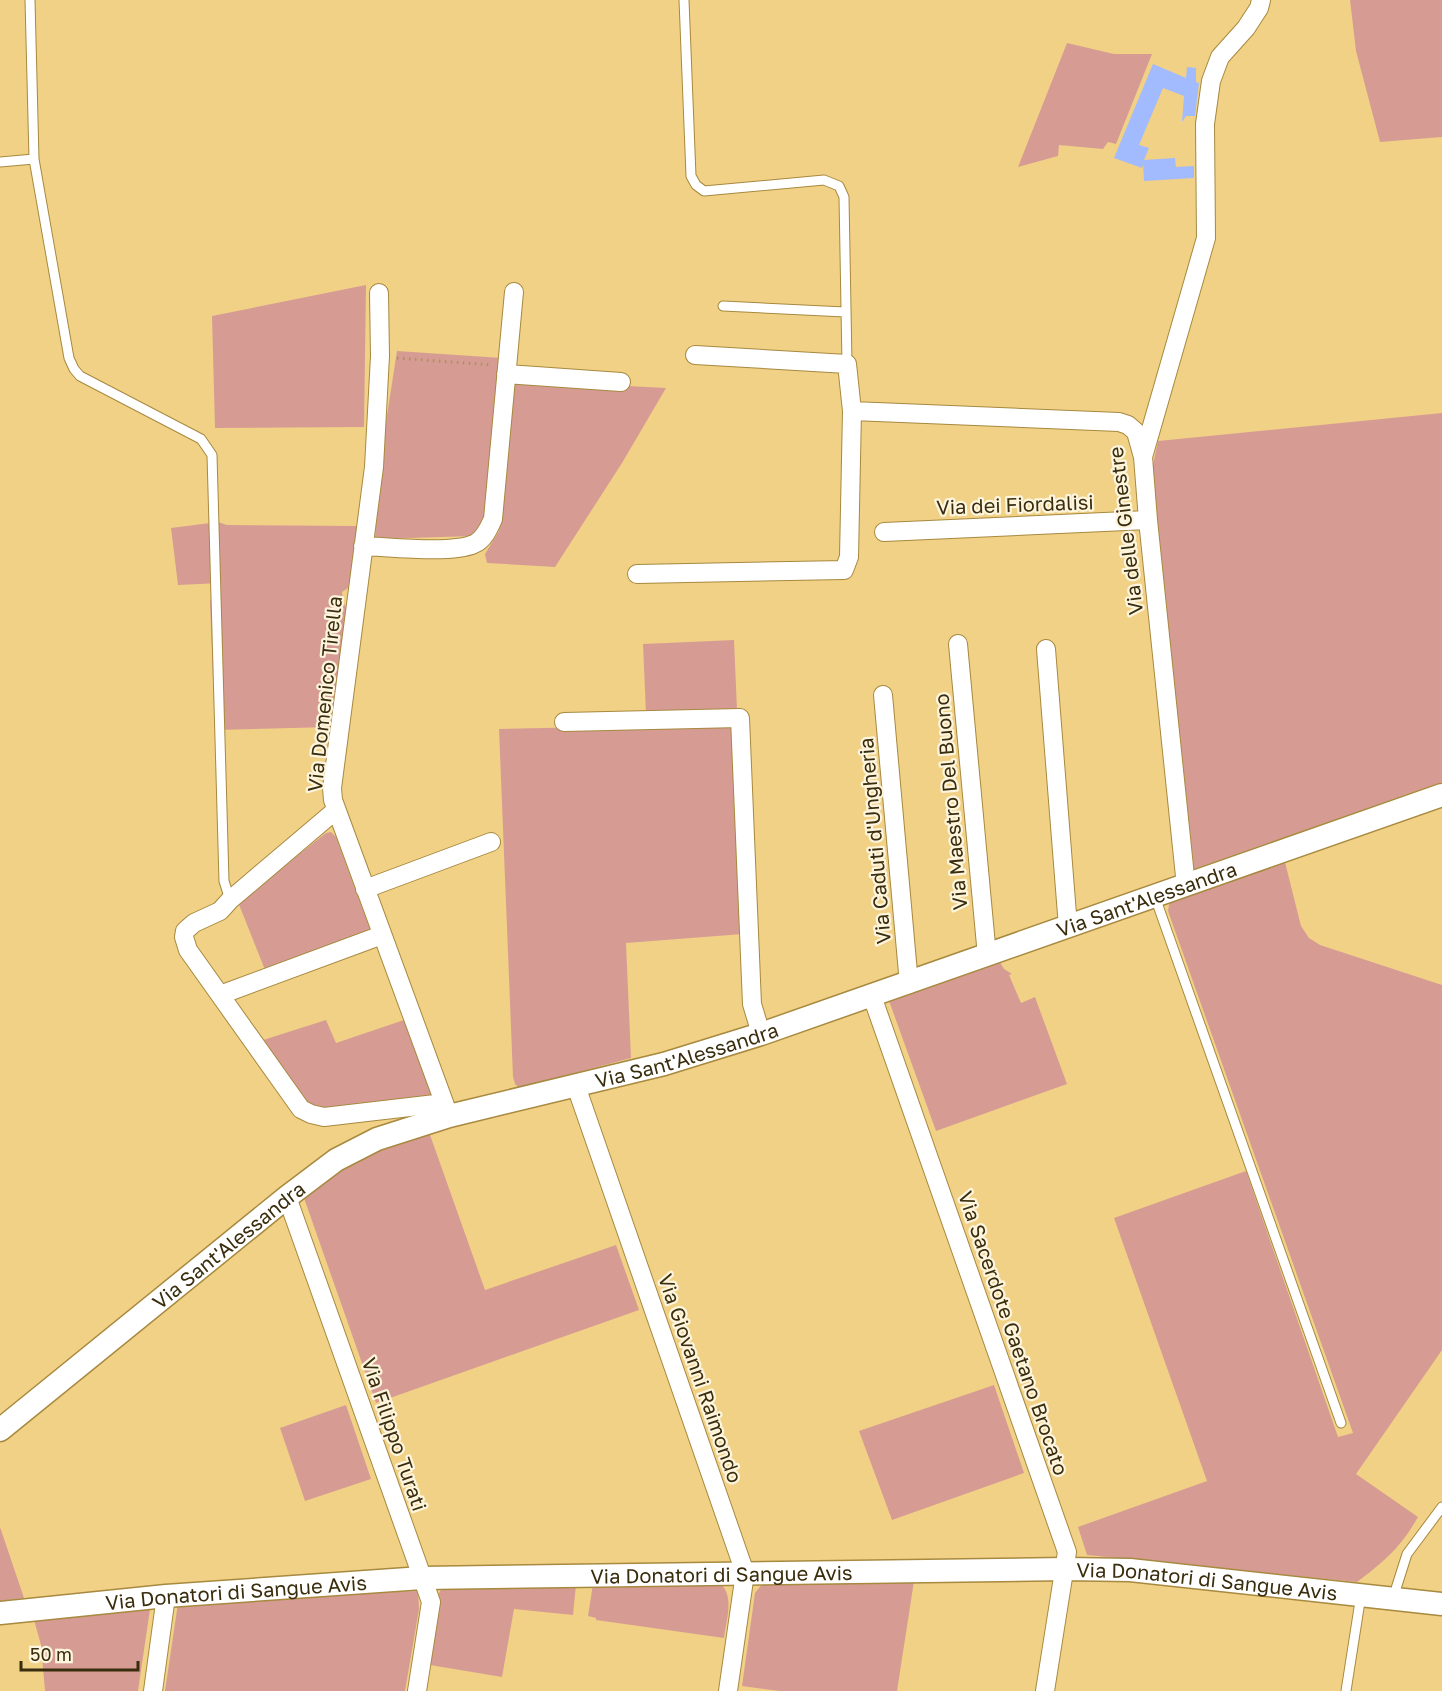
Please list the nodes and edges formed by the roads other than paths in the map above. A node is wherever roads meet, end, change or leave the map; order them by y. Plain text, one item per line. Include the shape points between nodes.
1 (30, 0) edge
2 (684, 0) edge
3 (1261, 0) edge
4 (34, 159) junction
5 (0, 162) edge
6 (514, 292) dead end
7 (379, 293) dead end
8 (723, 306) dead end
9 (845, 312) junction
10 (694, 355) dead end
11 (847, 364) junction
12 (506, 370) junction
13 (621, 382) dead end
14 (852, 411) junction
15 (1143, 457) junction
16 (1148, 520) junction
17 (884, 532) dead end
18 (363, 546) junction
19 (637, 574) dead end
20 (958, 644) dead end
21 (1046, 649) dead end
22 (883, 695) dead end
23 (564, 722) dead end
24 (1442, 795) edge
25 (336, 810) junction
26 (491, 842) dead end
27 (1186, 885) junction
28 (365, 889) junction
29 (1155, 897) junction
30 (230, 900) junction
31 (1068, 927) junction
32 (382, 935) junction
33 (987, 956) junction
34 (909, 984) junction
35 (220, 995) junction
36 (872, 996) junction
37 (761, 1034) junction
38 (576, 1086) junction
39 (446, 1110) junction
40 (287, 1197) junction
41 (1341, 1423) dead end
42 (0, 1430) edge
43 (1442, 1507) edge
44 (1438, 1520) edge
45 (1066, 1569) junction
46 (745, 1573) junction
47 (422, 1578) junction
48 (1361, 1595) junction
49 (166, 1596) junction
50 (1393, 1598) junction
51 (1442, 1604) edge
52 (0, 1613) edge
53 (153, 1691) edge
54 (417, 1691) edge
55 (728, 1691) edge
56 (1045, 1691) edge
57 (1346, 1691) edge

1 - 4 lane
2 - 9 lane via 691,176 704,192 824,180 838,186 844,197
3 - 15 street via 1246,28 1220,57 1210,81 1205,124 1206,238
4 - 5 lane
4 - 30 lane via 74,369 80,376 201,439 212,455 224,881
6 - 12 street
7 - 18 street, Via Domenico Tirella via 374,466
8 - 9 lane
9 - 11 lane
10 - 11 street
11 - 14 street
12 - 13 street
12 - 18 street via 493,519 487,532 476,544 454,549
14 - 15 street, Via delle Ginestre via 1119,422 1136,432
14 - 19 street via 849,557 844,570
15 - 16 street, Via delle Ginestre
16 - 17 street, Via dei Fiordalisi
16 - 27 street, Via delle Ginestre
18 - 25 street, Via Domenico Tirella via 332,788
20 - 33 street, Via Maestro Del Buono
21 - 31 street
22 - 34 street, Via Caduti d'Ungheria
23 - 37 street via 740,718 752,1004
24 - 27 street, Via Sant'Alessandra
25 - 28 street, Via Domenico Tirella
25 - 30 street
26 - 28 street
27 - 29 street, Via Sant'Alessandra
28 - 32 street, Via Domenico Tirella
29 - 31 street, Via Sant'Alessandra
29 - 41 lane
30 - 35 street via 220,911 194,923 184,937 188,950
31 - 33 street, Via Sant'Alessandra
32 - 35 street
32 - 39 street, Via Domenico Tirella
33 - 34 street, Via Sant'Alessandra
34 - 36 street, Via Sant'Alessandra
35 - 39 street via 302,1108 311,1114 324,1117
36 - 37 street, Via Sant'Alessandra
36 - 45 street, Via Sacerdote Gaetano Brocato via 1067,1552
37 - 38 street, Via Sant'Alessandra
38 - 39 street, Via Sant'Alessandra
38 - 46 street, Via Giovanni Raimondo
39 - 40 street, Via Sant'Alessandra via 346,1154
40 - 42 street, Via Sant'Alessandra
40 - 47 street, Via Filippo Turati
43 - 44 lane
44 - 50 lane via 1407,1554
45 - 46 street, Via Donatori di Sangue Avis
45 - 48 street, Via Donatori di Sangue Avis via 1130,1570
45 - 56 street, Via Sacerdote Gaetano Brocato
46 - 47 street, Via Donatori di Sangue Avis
46 - 55 street, Via Giovanni Raimondo
47 - 49 street, Via Donatori di Sangue Avis
47 - 54 street, Via Filippo Turati via 430,1602
48 - 50 street, Via Donatori di Sangue Avis
48 - 57 lane
49 - 52 street, Via Donatori di Sangue Avis
49 - 53 street
50 - 51 street, Via Donatori di Sangue Avis

